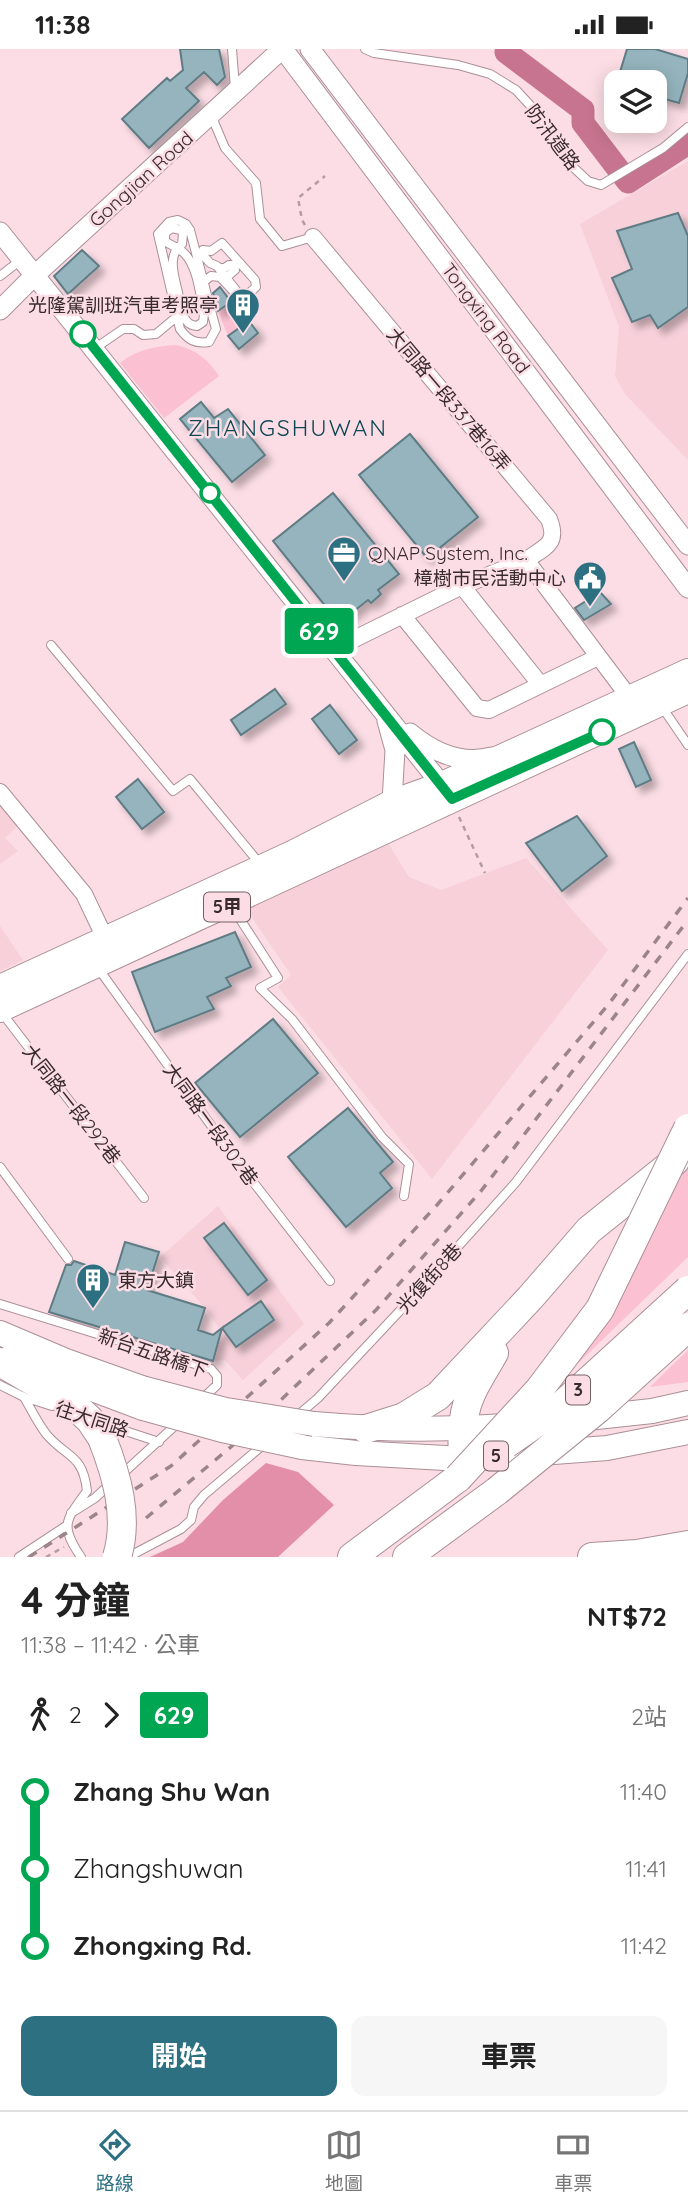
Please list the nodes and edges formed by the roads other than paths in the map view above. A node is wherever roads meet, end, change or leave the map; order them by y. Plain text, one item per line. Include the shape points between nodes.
1 (232, 49) edge
2 (283, 49) edge
3 (310, 49) edge
4 (365, 49) edge
5 (236, 93) junction
6 (211, 115) junction
7 (688, 127) edge
8 (0, 232) edge
9 (313, 237) joint
10 (22, 259) junction
11 (218, 267) junction
12 (35, 275) junction
13 (0, 276) edge
14 (227, 279) junction
15 (204, 282) junction
16 (199, 294) junction
17 (248, 294) junction
18 (181, 308) junction
19 (0, 310) edge
20 (177, 318) junction
21 (94, 349) junction
22 (688, 545) edge
23 (526, 560) junction
24 (462, 586) junction
25 (688, 587) edge
26 (402, 615) junction
27 (51, 645) dead end
28 (334, 649) junction
29 (598, 657) junction
30 (688, 671) edge
31 (540, 684) junction
32 (688, 691) edge
33 (629, 698) junction
34 (660, 705) junction
35 (385, 713) junction
36 (688, 745) edge
37 (510, 753) junction
38 (0, 792) edge
39 (450, 798) junction
40 (392, 802) junction
41 (296, 862) junction
42 (262, 866) junction
43 (231, 905) junction
44 (105, 938) junction
45 (688, 954) edge
46 (96, 966) junction
47 (0, 987) edge
48 (0, 1011) edge
49 (688, 1128) edge
50 (688, 1150) edge
51 (0, 1167) edge
52 (404, 1196) dead end
53 (144, 1198) dead end
54 (68, 1259) dead end
55 (330, 1280) dead end
56 (688, 1290) edge
57 (530, 1298) junction
58 (0, 1304) edge
59 (688, 1327) edge
60 (0, 1333) edge
61 (0, 1354) edge
62 (0, 1362) edge
63 (0, 1385) edge
64 (24, 1397) junction
65 (142, 1398) junction
66 (688, 1402) edge
67 (286, 1425) dead end
68 (95, 1428) junction
69 (461, 1428) junction
70 (366, 1429) junction
71 (688, 1432) edge
72 (275, 1434) dead end
73 (159, 1442) junction
74 (453, 1476) junction
75 (71, 1513) junction
76 (66, 1527) junction
77 (688, 1535) edge
78 (688, 1545) edge
79 (19, 1557) edge
80 (81, 1557) edge
81 (117, 1557) edge
82 (128, 1557) edge
83 (352, 1557) edge
84 (407, 1557) edge
85 (594, 1557) edge

1 - 5 lane
2 - 5 street, Gongjian Road
2 - 25 street, Tongxing Road
3 - 22 street, Tongxing Road
4 - 7 lane, 防汛道路 via 490,75 516,90 540,116 573,167 588,181 601,185
5 - 6 street, Gongjian Road
6 - 9 lane via 225,148 256,183 260,219 282,246
6 - 12 street, Gongjian Road
8 - 10 street
9 - 23 street, 大同路一段337巷16弄 via 549,519 554,533 551,542
10 - 12 street
10 - 13 lane
11 - 14 lane
11 - 14 lane via 234,265
11 - 17 lane via 202,251 222,243 256,283
12 - 19 street, Gongjian Road
12 - 21 street
14 - 17 lane via 239,294
15 - 16 lane
15 - 17 lane via 218,276 237,296
15 - 20 lane via 216,329 209,342 186,337
15 - 20 lane via 190,230 178,220 169,222 158,234
16 - 18 lane via 203,322 194,326 187,322
16 - 18 lane via 191,262 177,247 172,264
18 - 20 lane
20 - 21 lane via 149,336 123,329
21 - 28 street
23 - 24 street
23 - 29 street
24 - 26 street
24 - 31 street
26 - 28 street
26 - 31 street via 477,708 489,710
27 - 42 lane via 173,791 190,779
28 - 35 street
29 - 31 street
29 - 33 street
30 - 33 main road, 5甲
32 - 34 main road, 5甲
33 - 34 lane
33 - 37 main road, 5甲
34 - 36 lane
34 - 39 main road, 5甲
35 - 37 street via 426,746 452,757 480,760
35 - 39 street
35 - 40 street via 395,750
37 - 39 main road, 5甲
38 - 44 street via 84,894
39 - 40 main road, 5甲
39 - 41 main road, 5甲
40 - 41 main road, 5甲
41 - 42 main road, 5甲
41 - 43 main road, 5甲
42 - 44 main road, 5甲
43 - 46 main road, 5甲
43 - 52 lane via 278,978 260,988 292,1019 382,1137 409,1164
44 - 47 main road, 5甲
45 - 67 lane, 光復街8巷 via 516,1182 318,1398
46 - 48 main road, 5甲
46 - 55 lane, 大同路一段302巷 via 233,1156
48 - 53 lane, 大同路一段292巷
49 - 74 highway, bridge via 600,1309 539,1390
50 - 57 highway via 589,1230
51 - 54 lane
56 - 74 highway, 3, bridge via 562,1405
57 - 69 highway via 468,1398
57 - 70 highway via 438,1396 404,1416
58 - 73 lane, 新台五路橋下 via 211,1369 218,1376 216,1385
59 - 84 highway, 3, bridge via 599,1408
60 - 65 main road, 5
61 - 65 main road, 5
62 - 68 highway via 74,1405
63 - 64 lane
64 - 68 lane, 往大同路
64 - 75 lane via 47,1435 73,1457 85,1475 87,1491
65 - 70 main road, 5, bridge
65 - 74 main road, 5, bridge via 222,1430 356,1453
66 - 69 main road, 5 via 652,1411
68 - 73 lane, 往大同路
68 - 81 highway, bridge via 116,1473 122,1507
69 - 70 main road, 5
69 - 74 highway
71 - 74 main road, 5
72 - 82 lane via 204,1495 181,1529
73 - 75 lane, 新台五路橋下
74 - 83 highway, 3
75 - 76 lane
76 - 79 lane
76 - 80 lane
77 - 85 highway via 625,1546
78 - 85 highway

